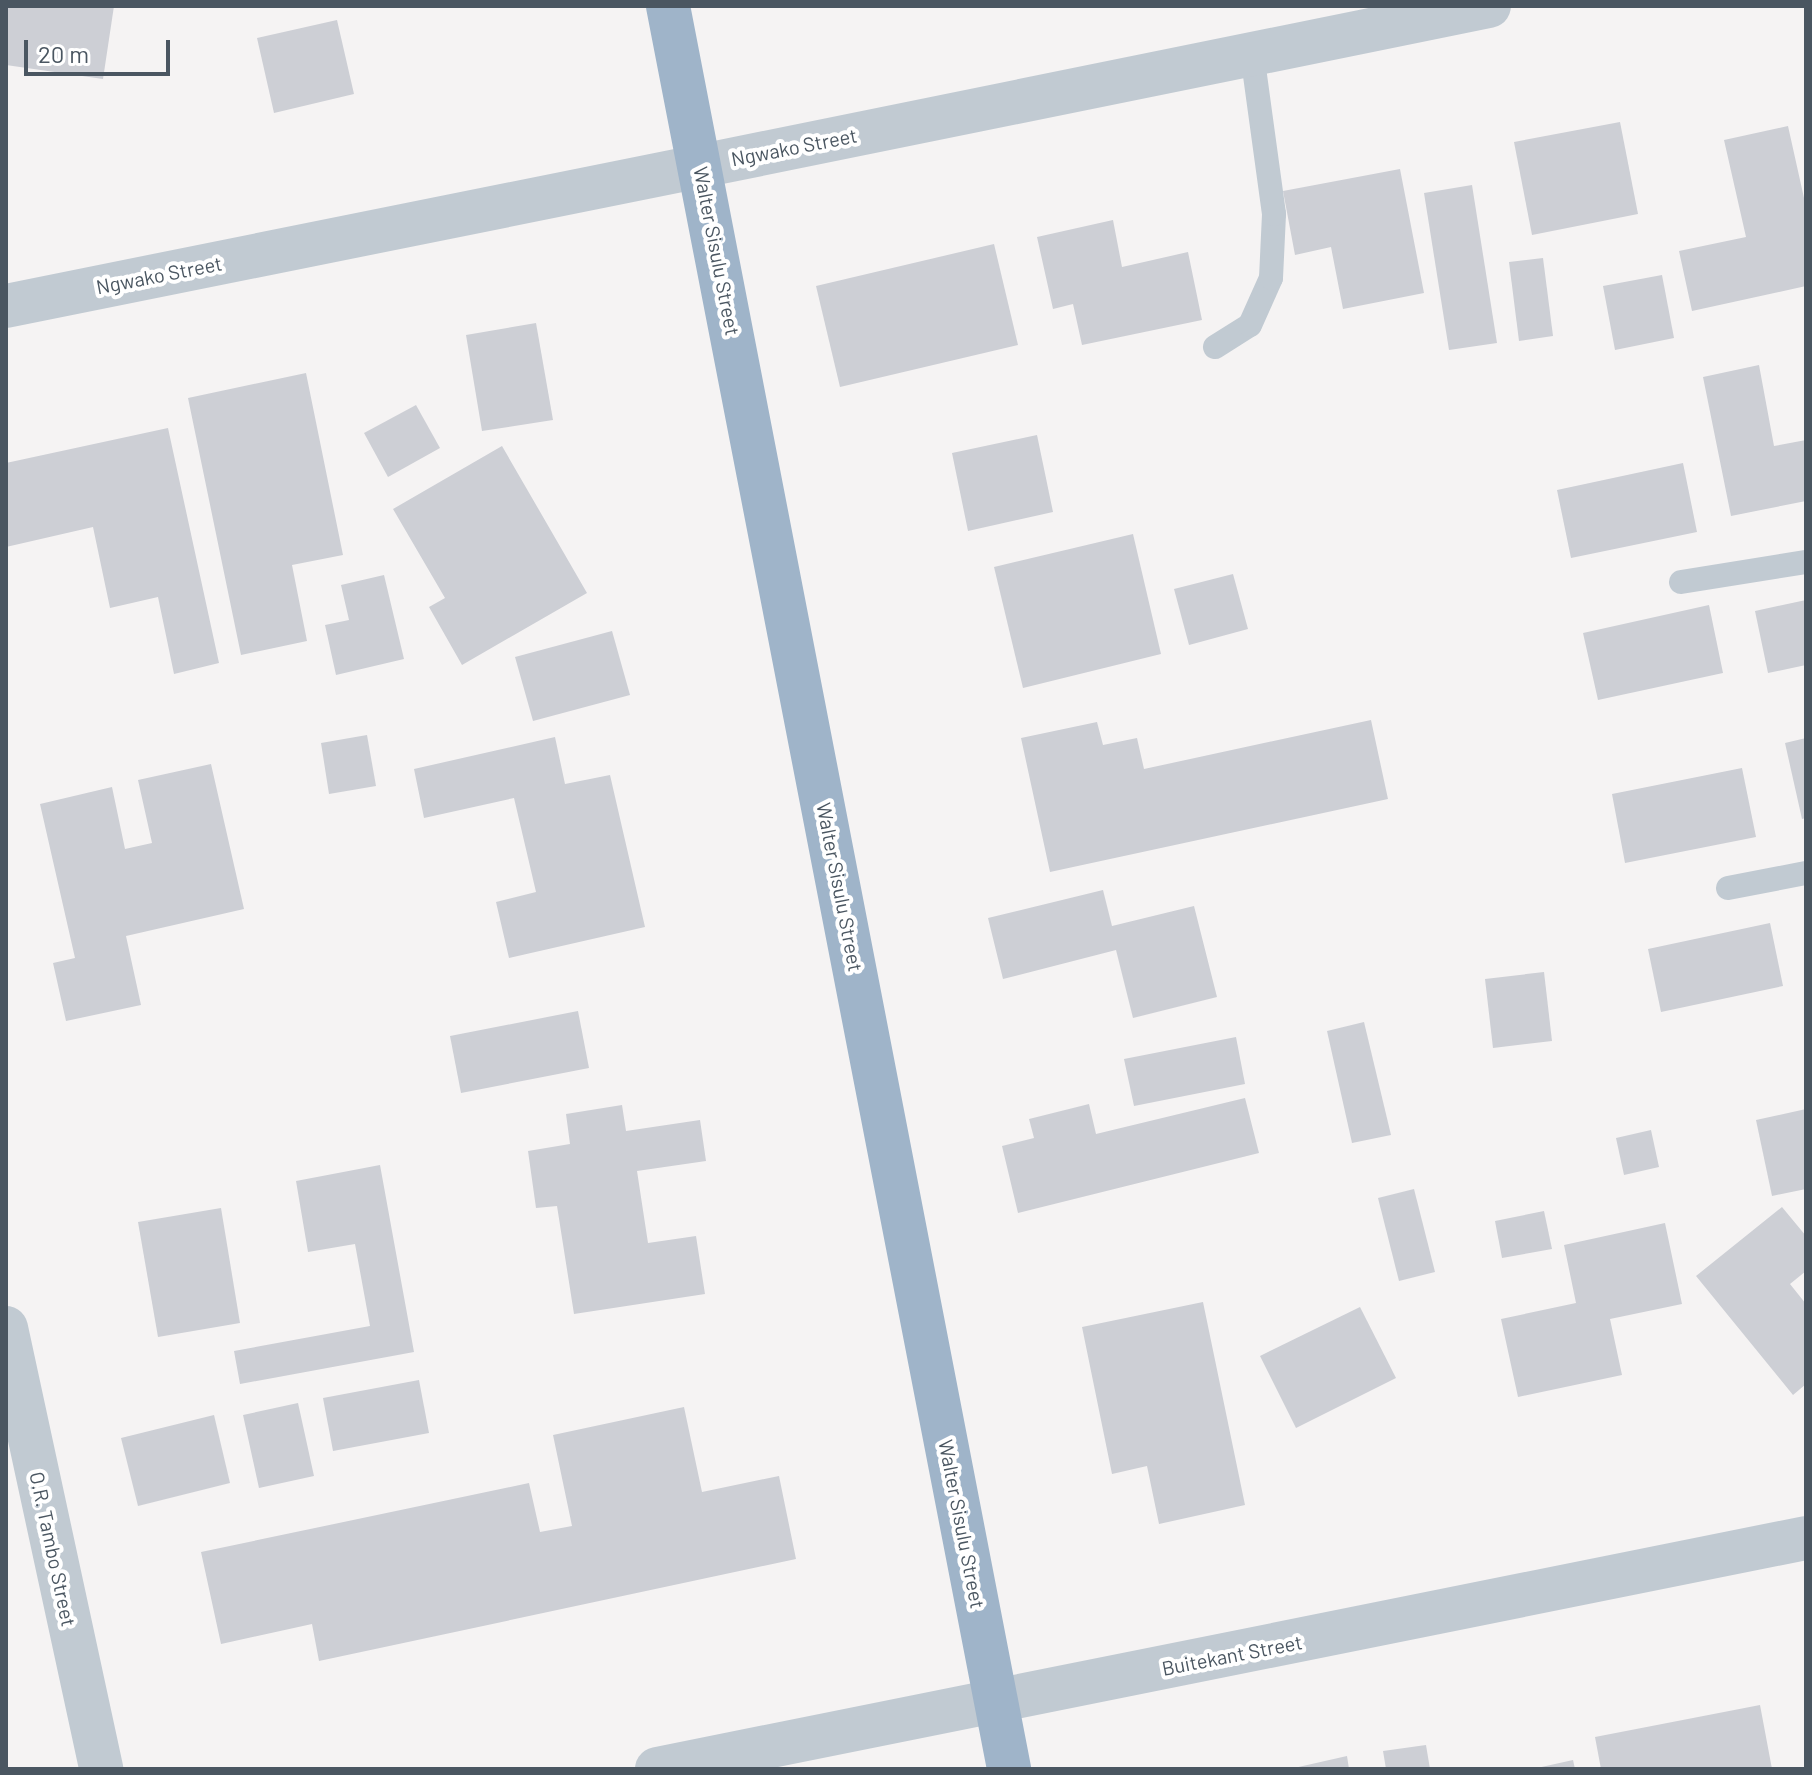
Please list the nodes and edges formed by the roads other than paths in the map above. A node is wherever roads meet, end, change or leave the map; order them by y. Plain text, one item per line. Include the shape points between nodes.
1 (668, 6) edge
2 (1489, 6) edge
3 (1252, 54) junction
4 (701, 166) junction
5 (6, 306) edge
6 (1215, 347) dead end
7 (1806, 562) edge
8 (1681, 582) dead end
9 (1806, 873) edge
10 (1728, 888) dead end
11 (6, 1328) edge
12 (1806, 1538) edge
13 (996, 1702) junction
14 (101, 1769) edge
15 (657, 1769) edge
16 (1009, 1769) edge

1 - 4 highway, Walter Sisulu Street
2 - 3 street, Ngwako Street
3 - 4 street, Ngwako Street
3 - 6 lane via 1274,214 1271,278 1250,325
4 - 5 street, Ngwako Street
4 - 13 highway, Walter Sisulu Street
7 - 8 lane
9 - 10 lane
11 - 14 street, O.R. Tambo Street
12 - 13 street, Buitekant Street
13 - 15 street, Buitekant Street
13 - 16 highway, Walter Sisulu Street

